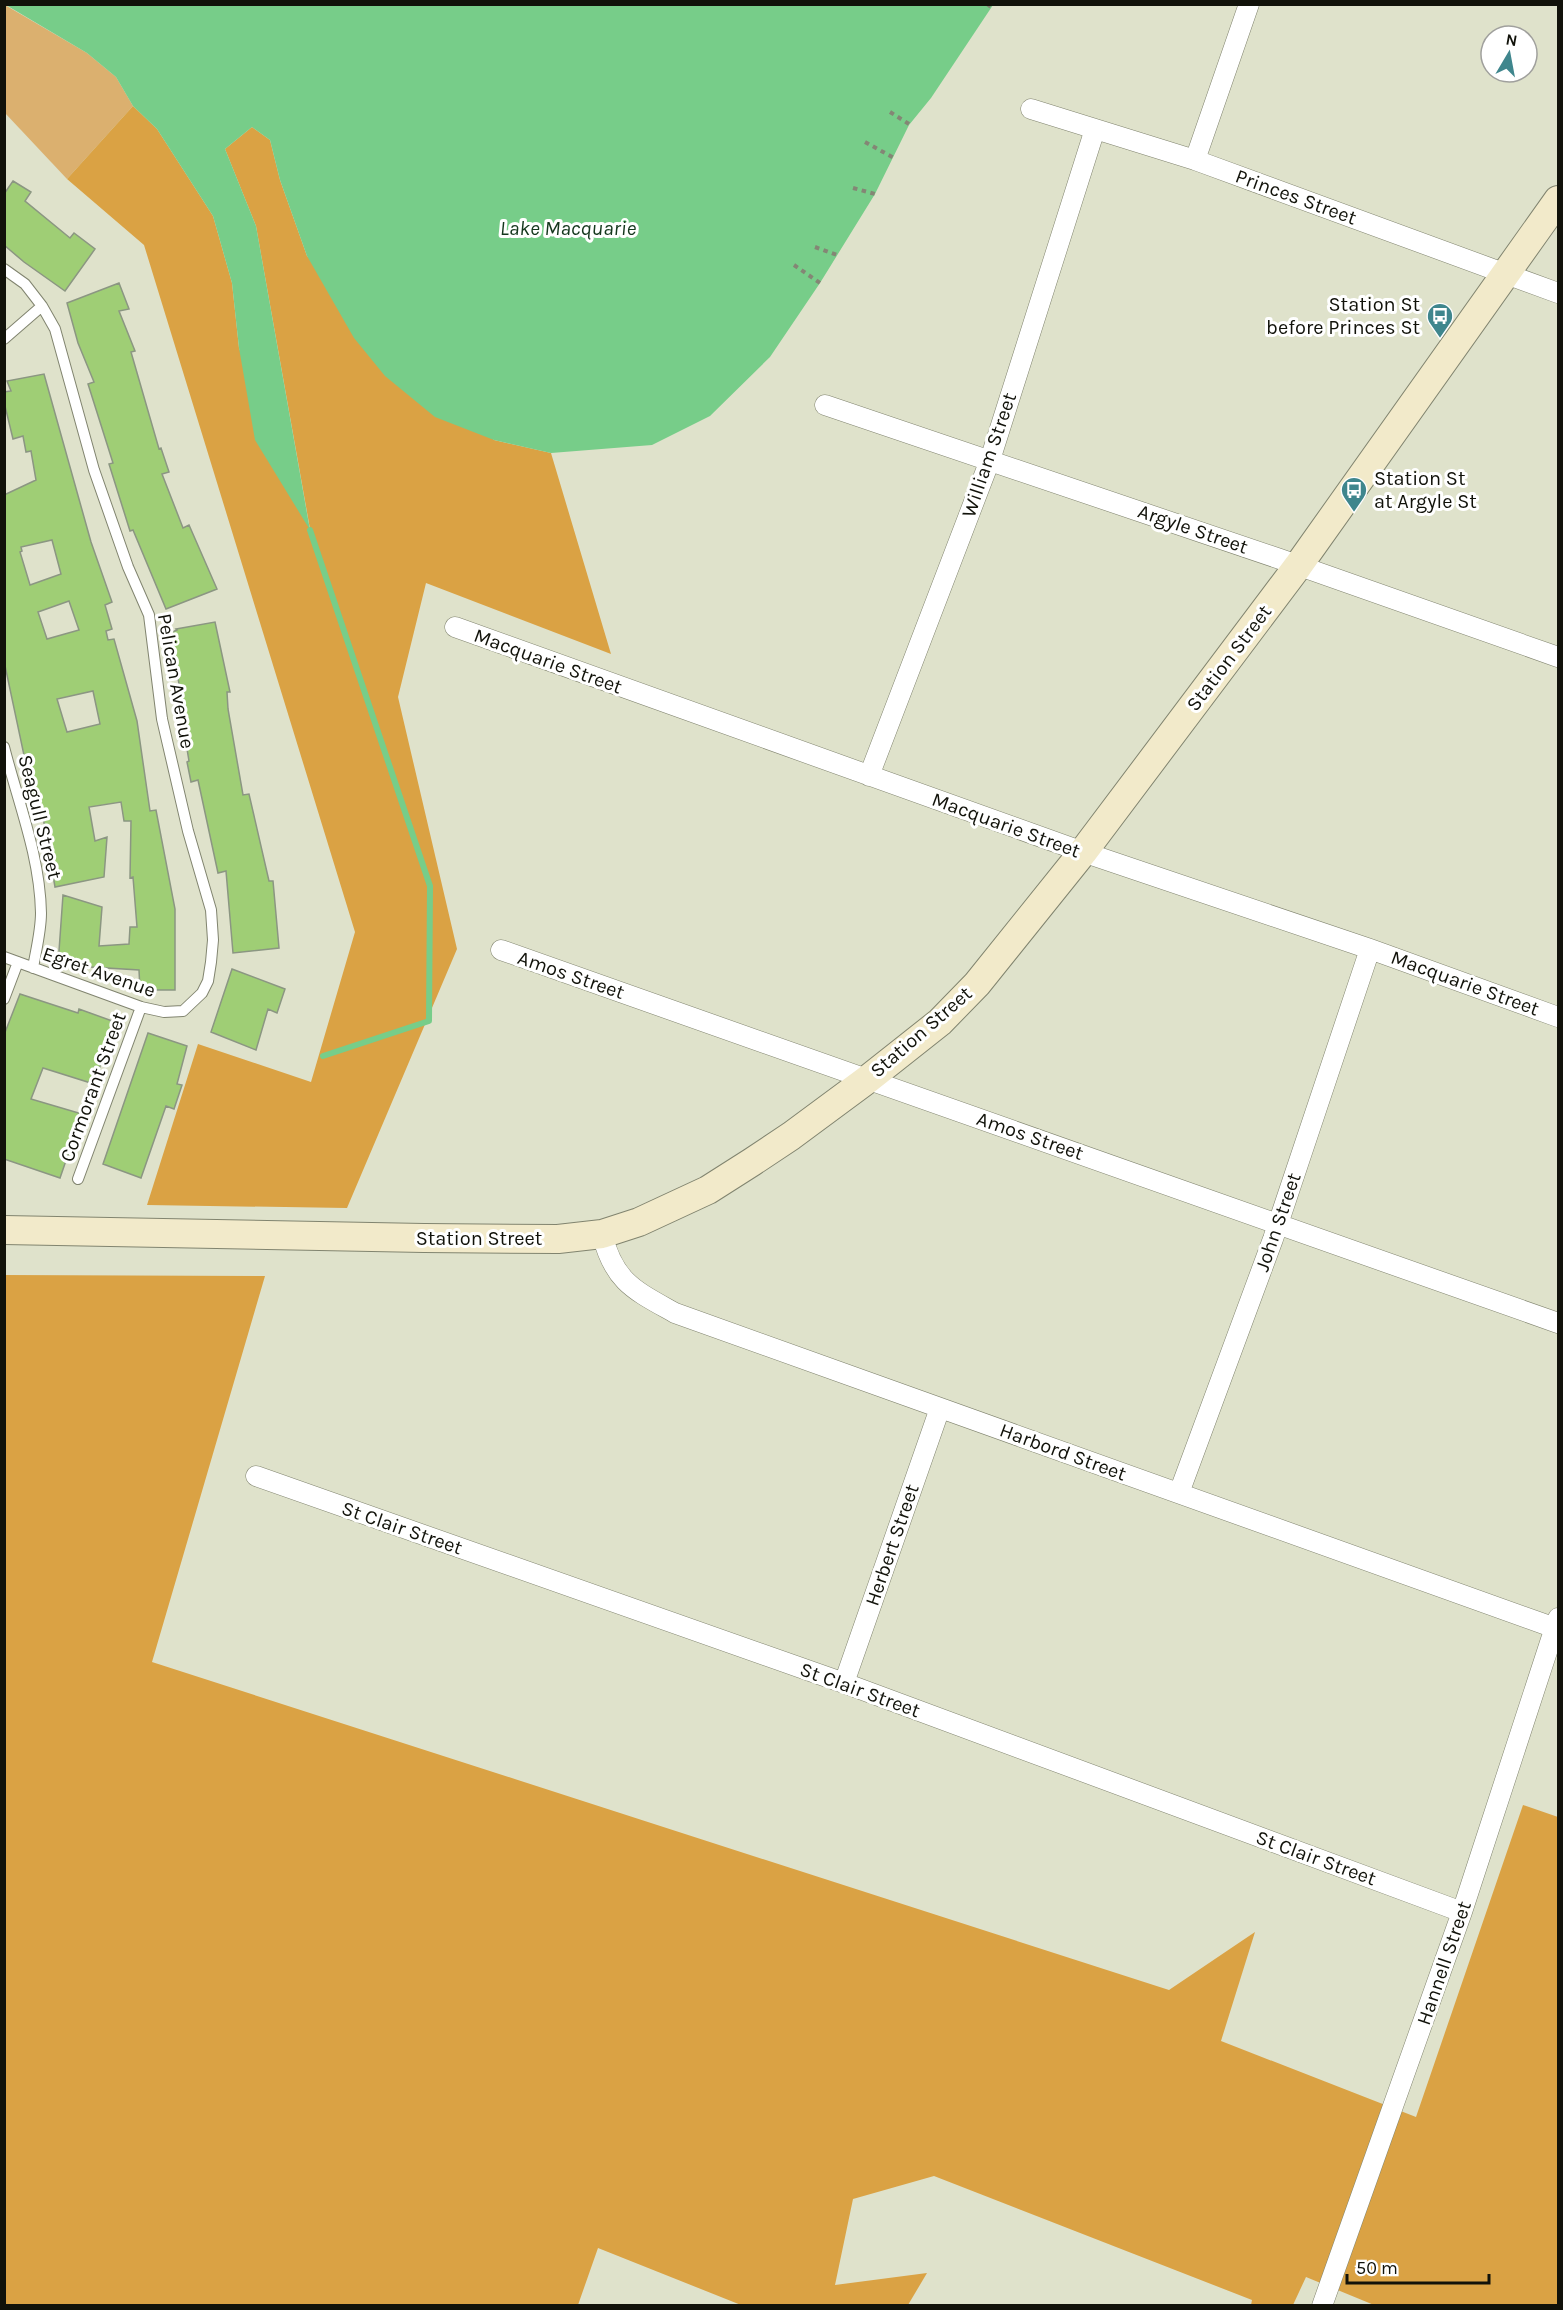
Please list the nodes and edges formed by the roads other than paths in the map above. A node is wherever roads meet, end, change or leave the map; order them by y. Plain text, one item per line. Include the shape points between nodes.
1 (1249, 4) edge
2 (1031, 110) dead end
3 (1095, 129) junction
4 (1195, 160) junction
5 (1558, 200) edge
6 (4, 269) edge
7 (1506, 274) junction
8 (1558, 293) edge
9 (42, 306) junction
10 (4, 339) edge
11 (825, 405) dead end
12 (990, 460) junction
13 (1298, 566) junction
14 (455, 627) dead end
15 (1558, 657) edge
16 (4, 747) edge
17 (869, 776) junction
18 (1083, 852) junction
19 (1370, 949) junction
20 (501, 950) dead end
21 (4, 957) edge
22 (18, 962) junction
23 (33, 968) junction
24 (4, 999) edge
25 (141, 1007) junction
26 (183, 1011) joint
27 (1558, 1017) edge
28 (868, 1079) junction
29 (78, 1179) dead end
30 (1278, 1223) junction
31 (4, 1230) edge
32 (602, 1234) junction
33 (1558, 1323) edge
34 (940, 1408) junction
35 (256, 1476) dead end
36 (1179, 1493) junction
37 (1557, 1625) edge
38 (844, 1683) junction
39 (1462, 1912) junction
40 (1322, 2306) edge

1 - 4 street
2 - 3 street, Princes Street
3 - 4 street, Princes Street
3 - 12 street, William Street
4 - 7 street, Princes Street
5 - 7 street, Station Street
6 - 9 lane, Pelican Avenue via 25,284
7 - 8 street, Princes Street
7 - 13 street, Station Street
9 - 10 lane
9 - 26 lane, Pelican Avenue via 55,329 94,470 149,615 162,719 211,910 213,940 208,981 193,1004
11 - 12 street, Argyle Street
12 - 13 street, Argyle Street
12 - 17 street, William Street
13 - 15 street, Argyle Street
13 - 18 street, Station Street
14 - 17 street, Macquarie Street
16 - 23 lane, Seagull Street via 40,888 41,916
17 - 18 street, Macquarie Street
18 - 19 street, Macquarie Street
18 - 28 street, Station Street via 977,984 940,1022
19 - 27 street, Macquarie Street
19 - 30 street, John Street
20 - 28 street, Amos Street
21 - 22 lane, Egret Avenue
22 - 23 lane, Egret Avenue
22 - 24 lane
23 - 25 lane, Egret Avenue
25 - 26 lane, Egret Avenue
25 - 29 lane, Cormorant Street
28 - 30 street, Amos Street
28 - 32 street, Station Street via 708,1190
30 - 33 street, Amos Street
30 - 36 street, John Street
31 - 32 street, Station Street via 471,1239 558,1239
32 - 34 street, Harbord Street via 610,1261 624,1281 675,1313
34 - 36 street, Harbord Street
34 - 38 street, Herbert Street
35 - 38 street, St Clair Street
36 - 37 street, Harbord Street
37 - 39 street, Hannell Street
38 - 39 street, St Clair Street
39 - 40 street, Hannell Street

